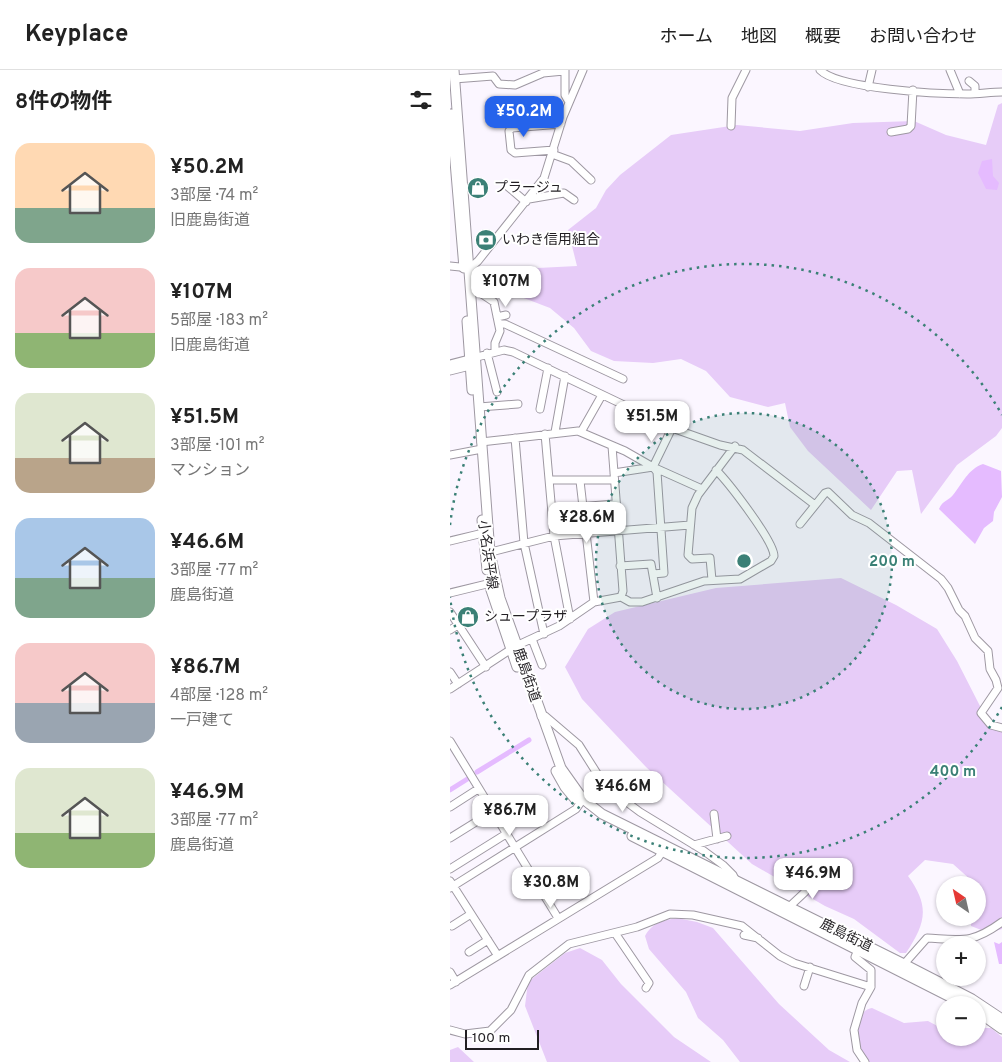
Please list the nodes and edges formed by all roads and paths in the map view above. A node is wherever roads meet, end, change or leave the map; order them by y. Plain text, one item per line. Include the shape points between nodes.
1 (583, 70) edge
2 (746, 70) edge
3 (820, 70) edge
4 (872, 70) edge
5 (950, 70) edge
6 (565, 71) edge
7 (454, 75) edge
8 (969, 80) dead end
9 (868, 86) junction
10 (913, 90) junction
11 (450, 92) edge
12 (1002, 92) edge
13 (974, 93) junction
14 (960, 94) junction
15 (569, 102) junction
16 (561, 124) junction
17 (730, 126) dead end
18 (892, 132) dead end
19 (553, 152) junction
20 (452, 176) edge
21 (592, 180) dead end
22 (506, 185) dead end
23 (574, 200) dead end
24 (528, 201) junction
25 (450, 266) edge
26 (467, 268) junction
27 (470, 286) junction
28 (506, 315) dead end
29 (498, 321) junction
30 (495, 352) junction
31 (486, 353) junction
32 (471, 360) junction
33 (450, 364) edge
34 (548, 368) junction
35 (450, 371) edge
36 (565, 376) junction
37 (623, 379) dead end
38 (497, 392) dead end
39 (602, 395) junction
40 (518, 404) dead end
41 (478, 407) junction
42 (540, 409) dead end
43 (672, 428) junction
44 (555, 432) junction
45 (581, 432) junction
46 (545, 434) junction
47 (515, 438) junction
48 (612, 446) junction
49 (735, 446) junction
50 (480, 447) junction
51 (450, 455) edge
52 (653, 467) junction
53 (716, 470) junction
54 (614, 476) junction
55 (550, 480) junction
56 (580, 481) junction
57 (702, 489) junction
58 (616, 504) junction
59 (814, 505) junction
60 (583, 506) junction
61 (552, 508) junction
62 (690, 524) junction
63 (800, 524) dead end
64 (660, 526) junction
65 (617, 529) junction
66 (586, 533) junction
67 (479, 534) dead end
68 (554, 536) junction
69 (450, 541) edge
70 (524, 543) junction
71 (487, 553) junction
72 (620, 566) junction
73 (653, 574) junction
74 (712, 580) junction
75 (492, 583) junction
76 (450, 593) edge
77 (621, 597) junction
78 (656, 598) junction
79 (594, 602) junction
80 (450, 612) edge
81 (570, 619) junction
82 (458, 625) junction
83 (450, 630) edge
84 (544, 634) junction
85 (532, 638) junction
86 (513, 648) junction
87 (542, 665) dead end
88 (486, 666) junction
89 (450, 672) edge
90 (453, 686) edge
91 (540, 716) junction
92 (1002, 728) edge
93 (450, 741) edge
94 (478, 789) junction
95 (609, 789) junction
96 (583, 802) junction
97 (450, 807) edge
98 (492, 812) junction
99 (714, 814) dead end
100 (506, 834) junction
101 (727, 836) dead end
102 (450, 838) edge
103 (717, 839) junction
104 (694, 845) junction
105 (514, 847) junction
106 (664, 849) junction
107 (450, 869) edge
108 (734, 880) junction
109 (804, 880) dead end
110 (451, 885) edge
111 (789, 907) junction
112 (471, 914) junction
113 (558, 918) junction
114 (1002, 922) edge
115 (452, 926) dead end
116 (615, 933) junction
117 (744, 935) dead end
118 (758, 938) junction
119 (488, 940) junction
120 (858, 950) junction
121 (469, 952) dead end
122 (498, 956) junction
123 (904, 964) junction
124 (810, 967) junction
125 (450, 972) edge
126 (453, 984) edge
127 (804, 986) dead end
128 (871, 987) junction
129 (646, 988) dead end
130 (948, 996) edge
131 (986, 1018) edge
132 (1002, 1019) edge
133 (1002, 1029) edge
134 (450, 1030) edge
135 (865, 1062) edge

1 - 15 street
2 - 17 street via 732,98
3 - 9 street via 826,75
4 - 9 street
5 - 14 street
6 - 7 street via 543,73 515,85 499,84 493,76
6 - 15 street via 565,95
7 - 26 main road
8 - 13 street via 975,86
9 - 10 street
10 - 14 street
10 - 18 street via 911,126
11 - 20 main road, 小名浜平線
12 - 13 street
13 - 14 street
15 - 16 street
16 - 19 street
16 - 19 street via 512,128 509,131 511,150 516,154
19 - 21 street via 571,161
19 - 24 street via 544,178
20 - 26 main road, 小名浜平線
22 - 24 street
23 - 24 street via 564,193
24 - 26 street via 478,261
25 - 26 street
26 - 27 main road
26 - 32 main road, 小名浜平線
27 - 29 street via 493,301
27 - 32 main road
28 - 29 street
29 - 30 street via 500,331
29 - 37 street
30 - 31 street
30 - 34 street via 513,352
31 - 32 street
31 - 38 street
32 - 33 street
32 - 35 street
32 - 41 main road
32 - 50 main road, 小名浜平線
34 - 36 street
34 - 42 street
36 - 39 street
36 - 44 street
39 - 43 street
39 - 45 street
40 - 41 street
41 - 50 main road
43 - 49 street via 720,445
43 - 52 street
44 - 45 street
44 - 46 street
45 - 48 street
46 - 47 street
46 - 55 street
47 - 50 street
47 - 70 street
48 - 52 street
48 - 54 street
49 - 53 street
49 - 59 street
50 - 51 street
50 - 71 main road, 小名浜平線
52 - 54 street
52 - 57 street
52 - 64 street via 657,472
53 - 57 street
53 - 74 street via 742,501 772,546 774,556 740,579
54 - 56 street
54 - 58 street
55 - 56 street
55 - 61 street
56 - 60 street
57 - 62 street via 692,508
58 - 60 street
58 - 65 street
59 - 63 street
59 - 92 street via 824,493 830,493 852,515 869,523 941,579 975,638 988,651 990,669 998,684 997,692 981,714 991,725
60 - 61 street
60 - 66 street
61 - 68 street
62 - 64 street
62 - 74 street via 688,555 692,559 710,558
64 - 65 street
64 - 73 street via 664,573
65 - 66 street
65 - 72 street
66 - 68 street
66 - 79 street
67 - 69 street
68 - 70 street
68 - 81 street
70 - 71 street
70 - 84 street
71 - 75 main road, 小名浜平線
72 - 73 street via 651,564
72 - 77 street
73 - 78 street
74 - 78 street
75 - 76 street
75 - 86 main road, 小名浜平線
77 - 78 street via 630,602
77 - 79 street
79 - 81 street
80 - 82 street
81 - 84 street
82 - 83 street
82 - 88 street
84 - 85 street
85 - 86 street
85 - 87 street
86 - 88 street
86 - 91 main road, 鹿島街道
86 - 96 main road, 小名浜平線 via 557,773 565,787
88 - 90 street
89 - 90 street
91 - 95 street via 545,716 579,745
91 - 96 main road, 鹿島街道 via 561,768
93 - 94 street
94 - 97 street
94 - 98 street
95 - 96 street
95 - 104 street
96 - 105 street
96 - 106 main road, 小名浜平線 via 604,820
98 - 100 street
98 - 102 street
99 - 103 street
100 - 105 street
100 - 107 street
101 - 103 street
103 - 104 street
104 - 108 street via 723,865
105 - 110 street
105 - 113 street
106 - 108 main road, 鹿島街道
106 - 113 street via 658,858
106 - 120 main road, 小名浜平線
108 - 111 main road, 鹿島街道
109 - 111 street via 805,892
110 - 112 street
111 - 123 main road, 鹿島街道
112 - 115 street
112 - 119 street
113 - 122 street
114 - 123 street via 983,936 966,940 927,938
116 - 118 street via 665,915 684,914 742,926
116 - 129 street via 649,983
116 - 134 street via 569,944 544,962 526,979 508,1014 490,1031 465,1034
117 - 118 street
118 - 124 street via 780,956
119 - 121 street
119 - 122 street
120 - 128 street via 855,957 871,970
120 - 130 main road, 小名浜平線
122 - 126 street
123 - 132 main road, 鹿島街道 via 972,999
124 - 127 street
124 - 128 street
125 - 126 street
128 - 135 street via 854,1030 857,1050
131 - 133 main road

